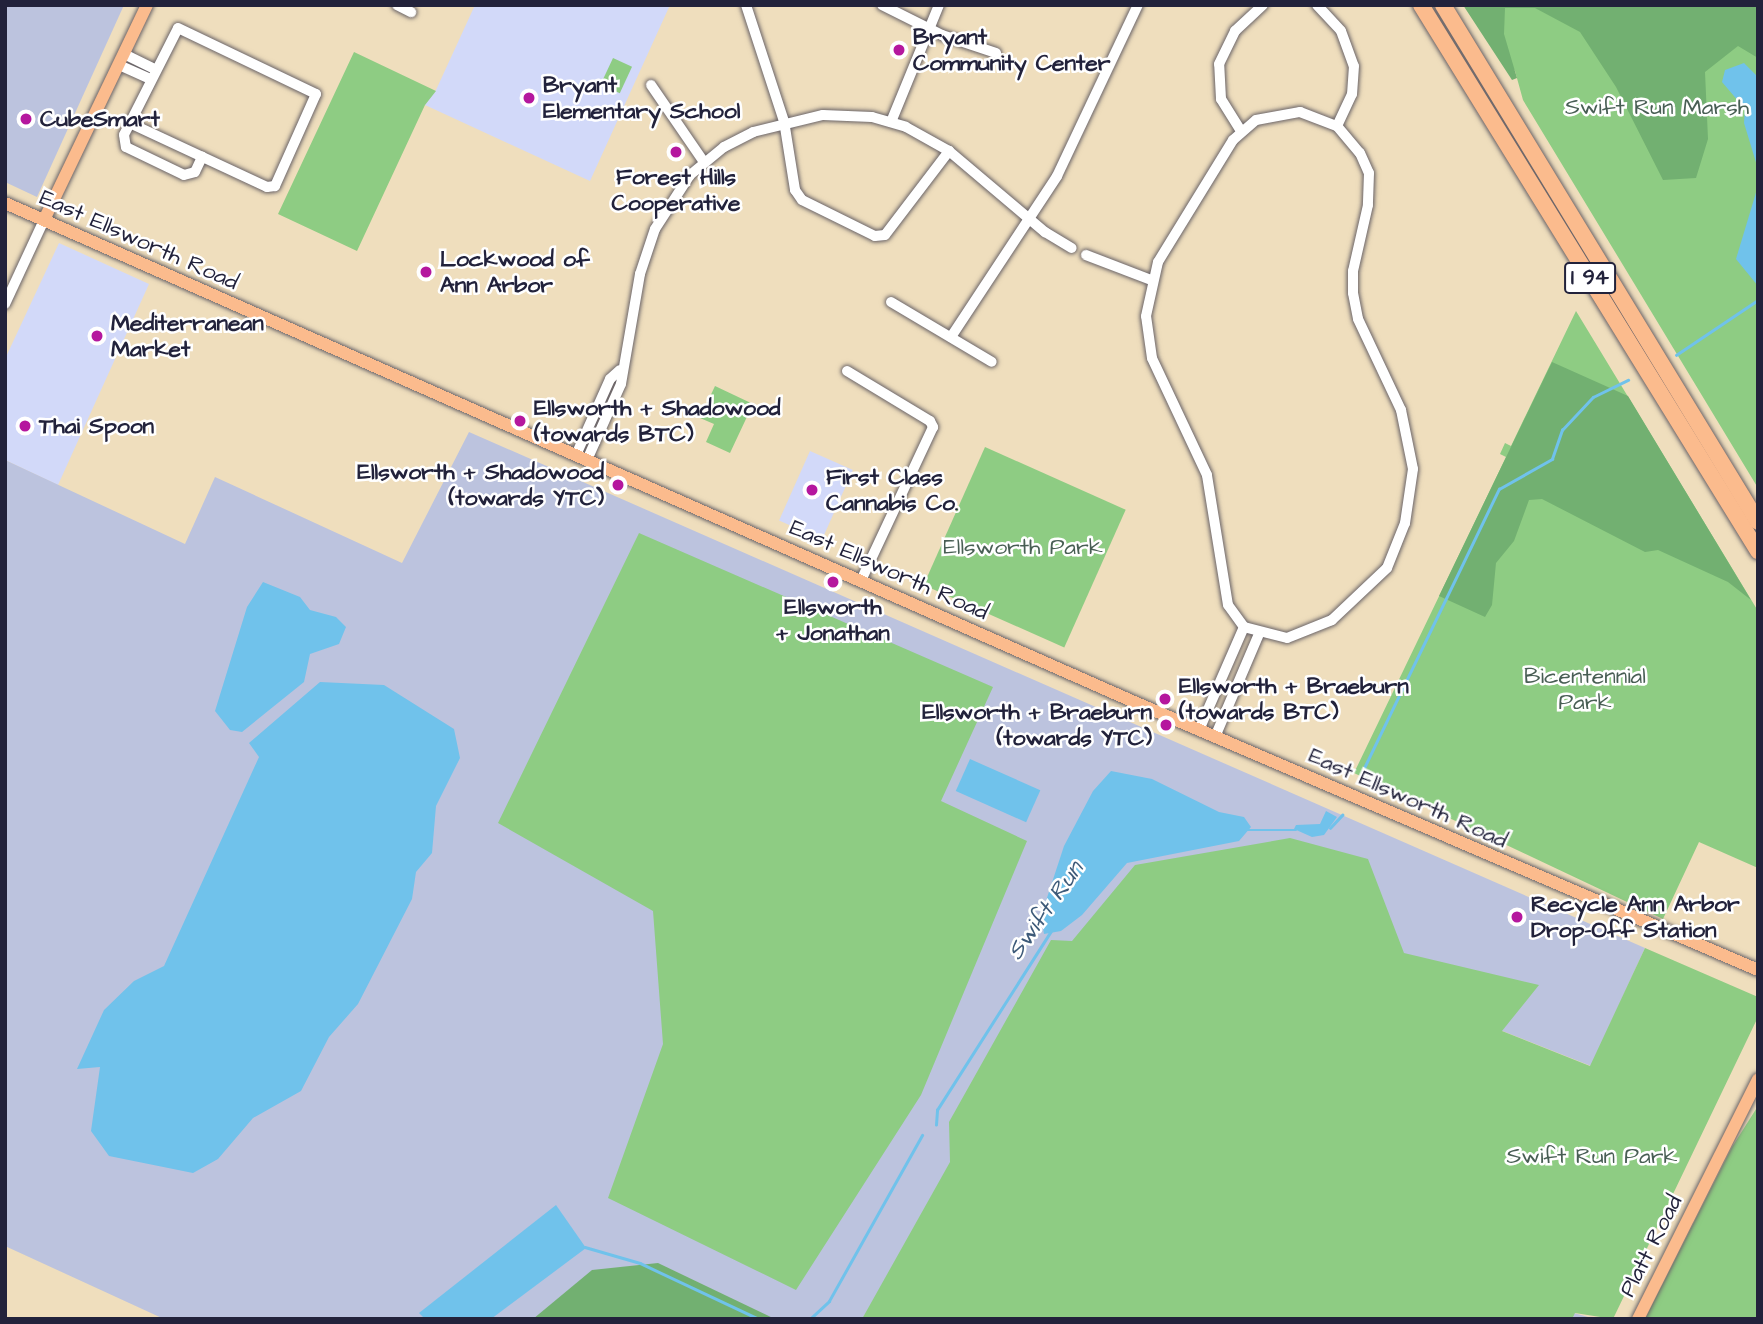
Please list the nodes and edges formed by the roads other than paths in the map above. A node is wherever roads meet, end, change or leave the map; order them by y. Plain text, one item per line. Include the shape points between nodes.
1 (147, 5) edge
2 (397, 5) edge
3 (746, 5) edge
4 (881, 5) edge
5 (939, 5) edge
6 (1138, 5) edge
7 (1263, 5) edge
8 (1317, 5) edge
9 (1421, 5) edge
10 (1443, 5) edge
11 (411, 12) dead end
12 (928, 29) junction
13 (996, 53) dead end
14 (121, 59) junction
15 (152, 74) junction
16 (651, 85) dead end
17 (784, 121) junction
18 (891, 122) junction
19 (130, 123) junction
20 (1337, 126) junction
21 (1241, 131) junction
22 (949, 151) junction
23 (202, 157) junction
24 (704, 162) junction
25 (5, 203) edge
26 (1027, 216) junction
27 (44, 220) junction
28 (1072, 248) dead end
29 (1086, 255) dead end
30 (1151, 280) junction
31 (891, 302) dead end
32 (5, 304) edge
33 (951, 337) junction
34 (992, 362) dead end
35 (847, 371) dead end
36 (581, 458) junction
37 (1758, 522) edge
38 (1758, 551) edge
39 (861, 581) junction
40 (1244, 627) junction
41 (1259, 634) junction
42 (1199, 730) junction
43 (1214, 737) junction
44 (1758, 970) edge
45 (1758, 1079) edge
46 (1638, 1319) edge

1 - 14 main road
2 - 11 street
3 - 17 street
4 - 12 street
5 - 12 street
6 - 26 street via 1067,156
7 - 21 street via 1235,31 1219,64 1221,99
8 - 20 street via 1341,31 1354,66 1352,94
9 - 38 highway, I 94
10 - 37 highway, I 94
12 - 13 street
12 - 18 street
14 - 15 street
14 - 27 main road
15 - 19 street
15 - 23 street via 172,32 184,29 316,93 275,186 267,187
16 - 24 street
17 - 18 street via 839,114
17 - 22 street via 799,198 880,237 890,232
17 - 24 street via 737,139
18 - 22 street
19 - 23 street
19 - 23 street via 124,135 126,147 184,175 195,172
20 - 21 street via 1312,115 1287,112 1256,120
20 - 41 street via 1360,153 1370,178 1353,293 1358,319 1409,435 1410,501 1399,545 1387,568 1357,601 1304,635
21 - 30 street via 1172,235
22 - 26 street
24 - 36 street via 670,201 649,242 620,370 621,384
25 - 27 main road, East Ellsworth Road
26 - 28 street
26 - 33 street
27 - 32 street
27 - 36 main road, East Ellsworth Road
29 - 30 street
30 - 40 street via 1146,316 1152,358 1204,466 1224,592
31 - 33 street
33 - 34 street
35 - 39 street via 933,427
36 - 39 main road, East Ellsworth Road
39 - 42 main road, East Ellsworth Road
40 - 41 street
40 - 42 street
41 - 43 street
42 - 43 main road, East Ellsworth Road
43 - 44 main road, East Ellsworth Road
45 - 46 main road, Platt Road

